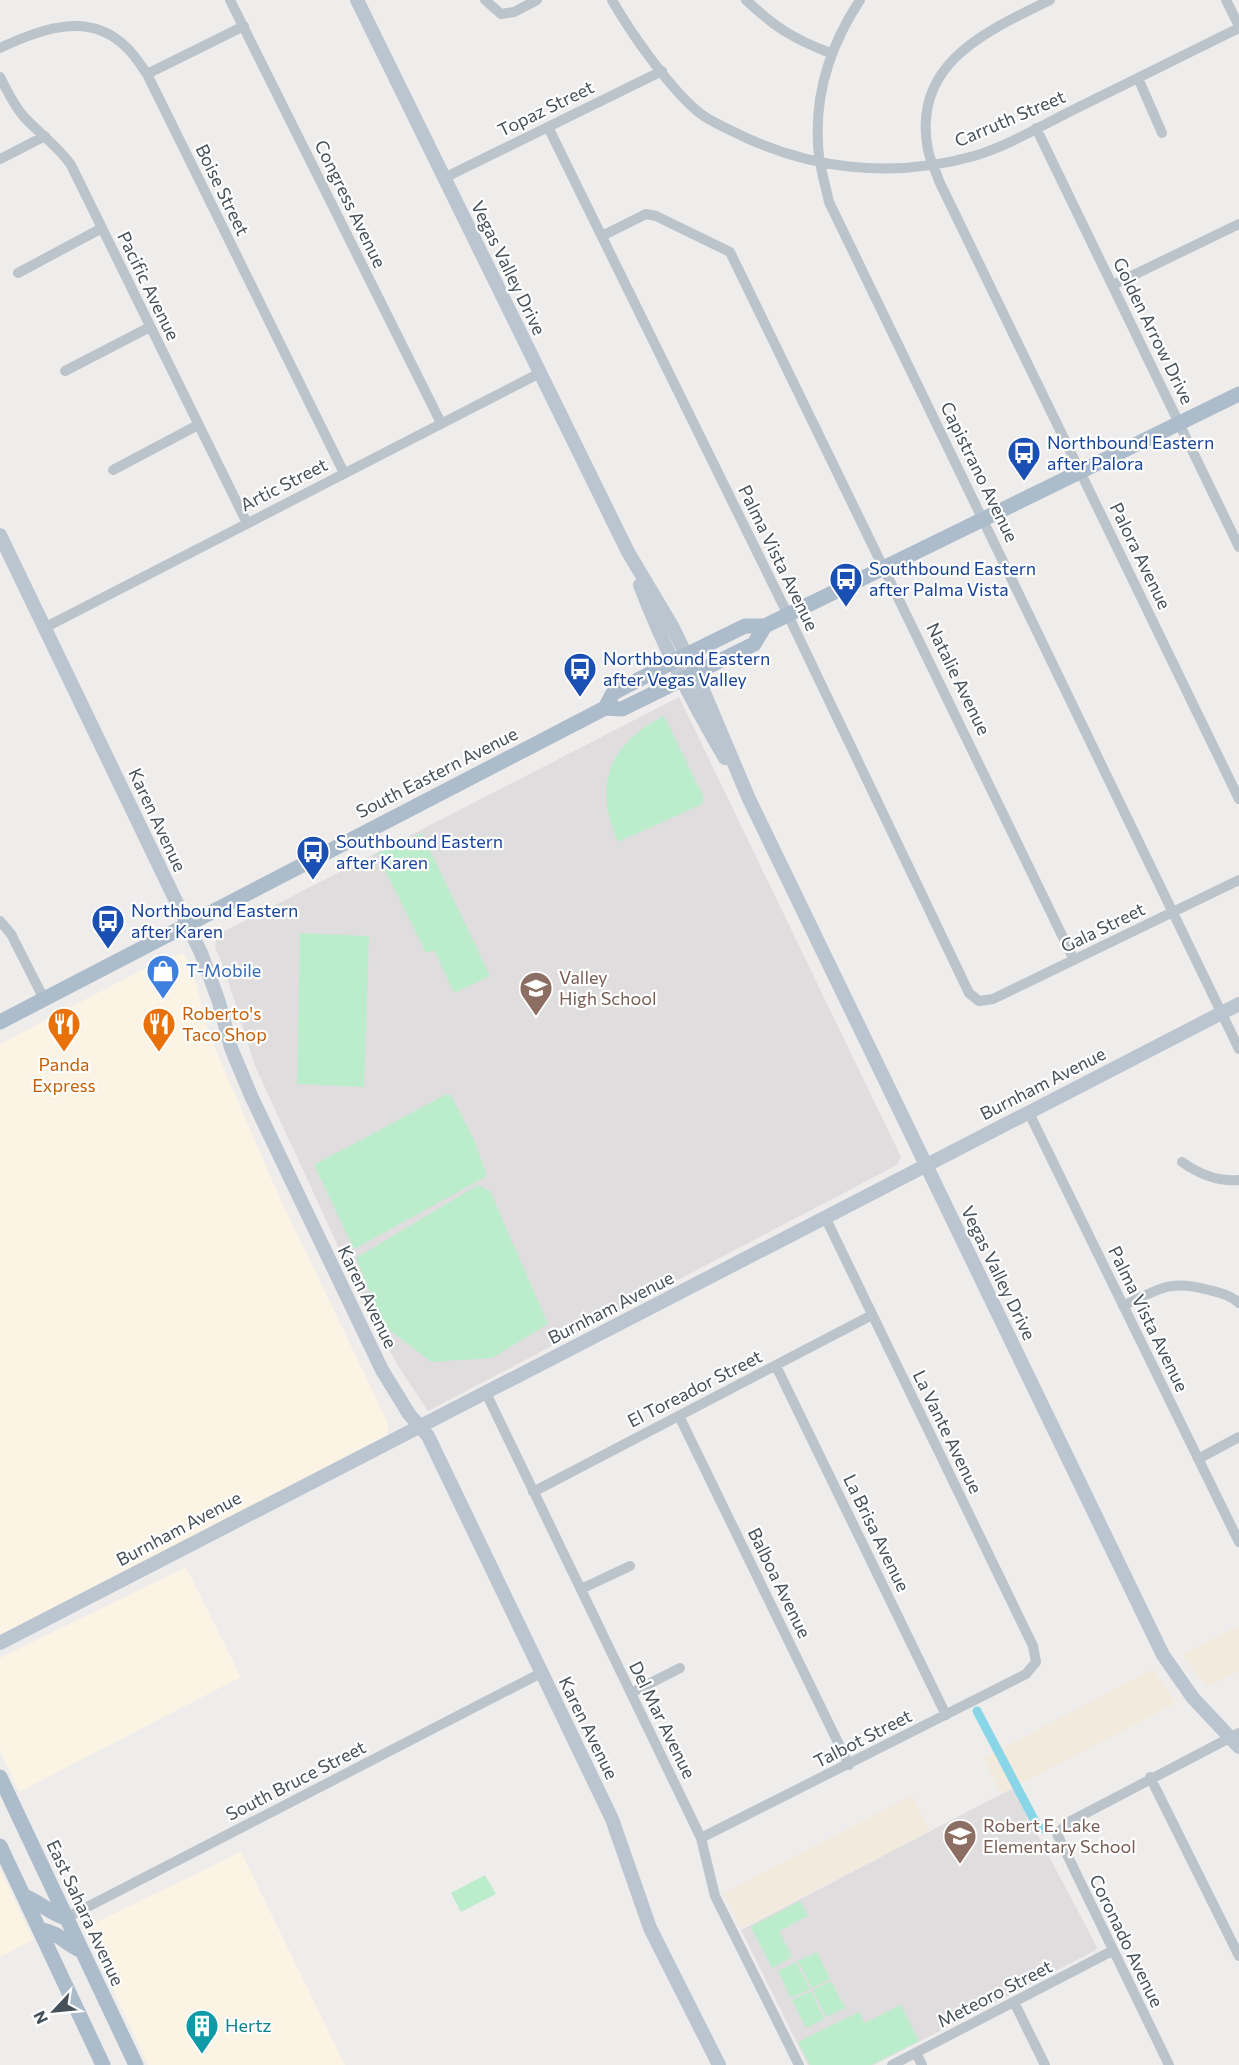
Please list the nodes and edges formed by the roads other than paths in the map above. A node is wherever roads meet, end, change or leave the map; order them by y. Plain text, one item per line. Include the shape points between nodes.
1 (230, 0) edge
2 (357, 0) edge
3 (485, 0) edge
4 (537, 0) edge
5 (612, 0) edge
6 (746, 0) edge
7 (860, 0) edge
8 (1050, 0) edge
9 (1226, 0) edge
10 (244, 26) junction
11 (1239, 27) edge
12 (0, 48) edge
13 (830, 53) junction
14 (662, 71) junction
15 (147, 74) junction
16 (0, 77) edge
17 (1138, 78) junction
18 (548, 126) junction
19 (1036, 128) junction
20 (1162, 133) dead end
21 (45, 136) junction
22 (0, 159) edge
23 (821, 163) junction
24 (934, 165) junction
25 (444, 178) junction
26 (1239, 224) edge
27 (102, 228) junction
28 (602, 236) junction
29 (18, 273) dead end
30 (1113, 285) junction
31 (150, 327) junction
32 (65, 371) dead end
33 (540, 373) junction
34 (1239, 394) edge
35 (441, 423) junction
36 (1179, 423) junction
37 (198, 425) junction
38 (112, 470) dead end
39 (1081, 471) junction
40 (344, 474) junction
41 (983, 519) junction
42 (247, 523) junction
43 (1234, 525) edge
44 (0, 535) edge
45 (1239, 547) edge
46 (628, 552) junction
47 (885, 567) junction
48 (788, 615) junction
49 (765, 626) junction
50 (44, 628) junction
51 (686, 655) junction
52 (672, 662) junction
53 (688, 676) junction
54 (605, 708) junction
55 (1239, 799) edge
56 (1239, 880) edge
57 (1173, 913) junction
58 (0, 921) edge
59 (187, 925) junction
60 (1074, 960) junction
61 (44, 999) junction
62 (980, 1001) joint
63 (1239, 1004) edge
64 (1222, 1013) junction
65 (0, 1022) edge
66 (1239, 1049) edge
67 (1028, 1111) junction
68 (1182, 1162) dead end
69 (925, 1165) junction
70 (1239, 1180) edge
71 (825, 1217) junction
72 (1239, 1303) edge
73 (1123, 1306) junction
74 (872, 1315) junction
75 (776, 1366) junction
76 (486, 1394) junction
77 (679, 1416) junction
78 (418, 1425) junction
79 (1239, 1437) edge
80 (1198, 1459) junction
81 (533, 1492) junction
82 (1239, 1542) edge
83 (630, 1566) dead end
84 (581, 1589) junction
85 (0, 1643) edge
86 (1036, 1662) joint
87 (680, 1668) dead end
88 (541, 1673) junction
89 (631, 1693) junction
90 (946, 1715) junction
91 (1236, 1739) edge
92 (849, 1765) junction
93 (0, 1777) edge
94 (1150, 1777) junction
95 (701, 1838) junction
96 (0, 1846) edge
97 (24, 1896) junction
98 (66, 1918) junction
99 (39, 1929) junction
100 (82, 1951) junction
101 (1112, 1952) junction
102 (1239, 1956) edge
103 (1014, 2002) junction
104 (916, 2053) junction
105 (103, 2065) edge
106 (136, 2065) edge
107 (719, 2065) edge
108 (799, 2065) edge
109 (892, 2065) edge
110 (922, 2065) edge
111 (1045, 2065) edge
112 (1169, 2065) edge

1 - 10 street, Congress Avenue
2 - 25 street, Vegas Valley Drive
3 - 4 street via 501,14
5 - 14 street
6 - 13 street via 790,37
7 - 13 street
8 - 24 street, Palora Avenue via 988,30 951,61 936,87 927,115 928,150
9 - 11 street
10 - 15 street
10 - 35 street, Congress Avenue
11 - 17 street, Carruth Street
12 - 15 street, Boise Street via 35,31 82,26 100,31 127,47
13 - 23 street, Capistrano Avenue via 818,113
14 - 18 street, Topaz Street
14 - 23 street, Carruth Street via 702,115 756,144
15 - 40 street, Boise Street
16 - 21 street, Pacific Avenue via 14,104
17 - 19 street, Carruth Street
17 - 20 street
18 - 25 street, Topaz Street
18 - 28 street, Palma Vista Avenue
19 - 24 street, Carruth Street via 976,155
19 - 30 street, Golden Arrow Drive
21 - 22 street
21 - 27 street, Pacific Avenue via 71,165
23 - 24 street, Carruth Street via 868,169
23 - 41 street, Capistrano Avenue via 829,202
24 - 39 street, Palora Avenue
25 - 33 street, Vegas Valley Drive
26 - 30 street
27 - 29 street
27 - 31 street, Pacific Avenue
28 - 47 street, Natalie Avenue via 646,214 730,252
28 - 48 street, Palma Vista Avenue
30 - 36 street, Golden Arrow Drive
31 - 32 street
31 - 37 street, Pacific Avenue
33 - 35 street, Artic Street
33 - 46 street, Vegas Valley Drive
34 - 36 main road, South Eastern Avenue
35 - 40 street, Artic Street
36 - 39 main road, South Eastern Avenue
36 - 43 street, Golden Arrow Drive
37 - 38 street
37 - 42 street, Pacific Avenue
39 - 41 main road, South Eastern Avenue
39 - 55 street, Palora Avenue
40 - 42 street, Artic Street
41 - 47 main road, South Eastern Avenue
41 - 57 street, Capistrano Avenue
42 - 50 street, Artic Street
43 - 45 street, Golden Arrow Drive
44 - 50 street, Karen Avenue
46 - 51 street, Vegas Valley Drive
46 - 52 street, Vegas Valley Drive
47 - 48 main road, South Eastern Avenue
47 - 60 street, Natalie Avenue
48 - 49 main road, South Eastern Avenue
48 - 62 street, Palma Vista Avenue via 969,993
49 - 51 main road, South Eastern Avenue via 745,626
49 - 53 main road, South Eastern Avenue via 754,644
50 - 59 street, Karen Avenue
51 - 52 main road, South Eastern Avenue
51 - 53 street, Vegas Valley Drive
52 - 53 street, Vegas Valley Drive
52 - 54 main road, South Eastern Avenue via 613,693
53 - 54 main road, South Eastern Avenue via 622,709
53 - 69 street, Vegas Valley Drive
54 - 59 main road, South Eastern Avenue
56 - 57 street, Gala Street
57 - 60 street, Gala Street
57 - 64 street, Capistrano Avenue
58 - 61 street via 11,934
59 - 61 main road, South Eastern Avenue
59 - 78 street, Karen Avenue via 216,992 231,1048 252,1098 382,1370
60 - 62 street, Gala Street via 993,999
61 - 65 main road, South Eastern Avenue
63 - 64 street, Burnham Avenue
64 - 66 street, Capistrano Avenue
64 - 67 street, Burnham Avenue
67 - 69 street, Burnham Avenue
67 - 73 street, Palma Vista Avenue
68 - 70 street via 1195,1172 1221,1180
69 - 71 street, Burnham Avenue
69 - 91 street, Vegas Valley Drive via 1163,1655 1193,1698
71 - 74 street, La Vante Avenue
71 - 76 street, Burnham Avenue
72 - 73 street via 1232,1296 1187,1284 1170,1284
73 - 80 street, Palma Vista Avenue
74 - 75 street, El Toreador Street
74 - 86 street, La Vante Avenue via 1033,1646
75 - 77 street, El Toreador Street
75 - 90 street, La Brisa Avenue
76 - 78 street, Burnham Avenue
76 - 81 street, Del Mar Avenue
77 - 81 street, El Toreador Street
77 - 92 street, Balboa Avenue
78 - 85 street, Burnham Avenue
78 - 88 street, Karen Avenue via 428,1436
79 - 80 street
80 - 82 street, Palma Vista Avenue
81 - 84 street, Del Mar Avenue
83 - 84 street
84 - 89 street, Del Mar Avenue
86 - 90 street, Talbot Street via 1026,1674
87 - 89 street
88 - 98 street, South Bruce Street
88 - 107 street, Karen Avenue via 612,1819 651,1928
89 - 95 street, Del Mar Avenue
90 - 92 street, Talbot Street
91 - 94 street
92 - 95 street, Talbot Street
93 - 98 main road, East Sahara Avenue
94 - 101 street, Coronado Avenue via 1058,1831 1057,1837
94 - 102 street
95 - 108 street, Del Mar Avenue via 715,1896
96 - 97 main road
97 - 98 main road via 37,1901 49,1913
97 - 99 main road
98 - 100 main road, East Sahara Avenue
99 - 100 main road via 55,1932 68,1945
99 - 105 main road
100 - 106 main road, East Sahara Avenue
101 - 103 street, Meteoro Street
101 - 112 street, Coronado Avenue
103 - 104 street, Meteoro Street
103 - 111 street
104 - 109 street, Meteoro Street
104 - 110 street

